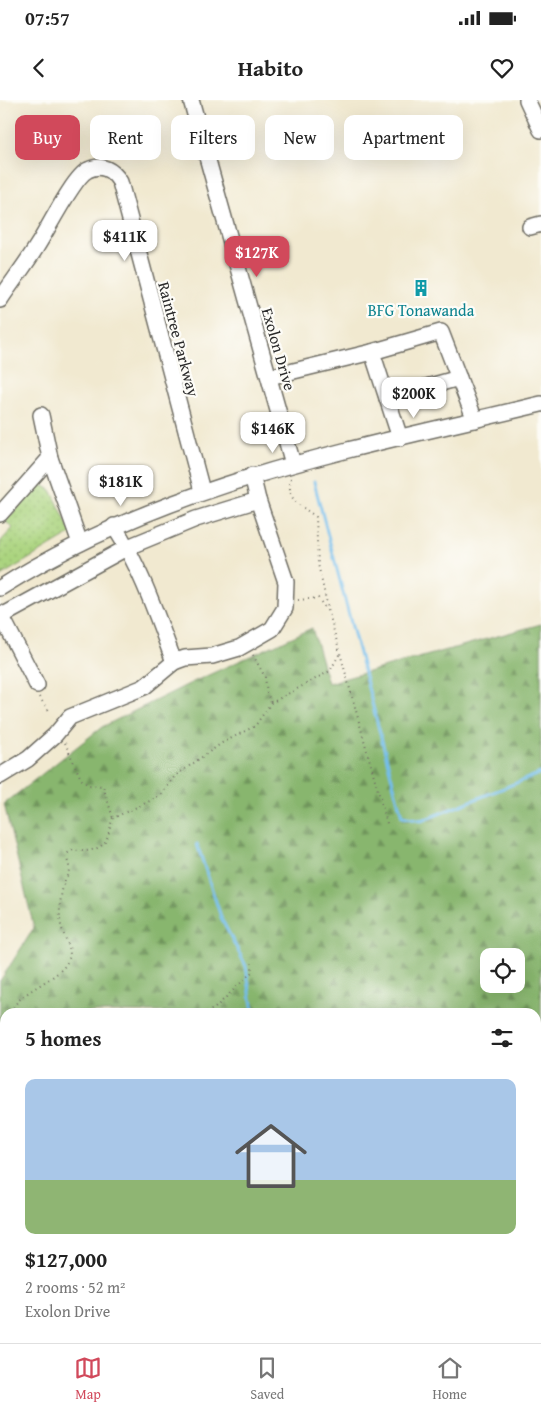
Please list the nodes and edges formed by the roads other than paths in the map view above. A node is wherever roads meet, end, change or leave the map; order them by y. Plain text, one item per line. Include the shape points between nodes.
1 (191, 100) edge
2 (527, 100) edge
3 (541, 130) edge
4 (0, 300) edge
5 (372, 352) junction
6 (269, 377) junction
7 (459, 378) junction
8 (387, 398) junction
9 (541, 404) edge
10 (41, 415) dead end
11 (475, 420) junction
12 (400, 438) junction
13 (50, 458) junction
14 (293, 464) junction
15 (257, 474) junction
16 (202, 491) junction
17 (258, 500) junction
18 (0, 514) edge
19 (114, 526) junction
20 (80, 543) junction
21 (128, 547) junction
22 (0, 588) edge
23 (1, 615) edge
24 (174, 662) junction
25 (37, 685) road end
26 (0, 776) edge

1 - 6 street, Exolon Drive
2 - 3 street
4 - 16 street, Raintree Parkway via 81,175 94,168 115,174 120,182
5 - 6 street
5 - 7 street via 441,332
5 - 8 street
6 - 14 street, Exolon Drive
7 - 8 street
7 - 11 street
8 - 12 street
9 - 11 street
10 - 13 street
11 - 12 street
12 - 14 street
13 - 18 street
13 - 20 street
14 - 15 street
15 - 16 street
15 - 17 street
16 - 19 street
17 - 21 street via 196,519
17 - 24 street via 286,582 285,608 272,630 239,648
19 - 20 street
19 - 21 street
20 - 22 street
21 - 23 street
21 - 24 street
23 - 25 street
24 - 26 street via 144,686 70,718 28,759

